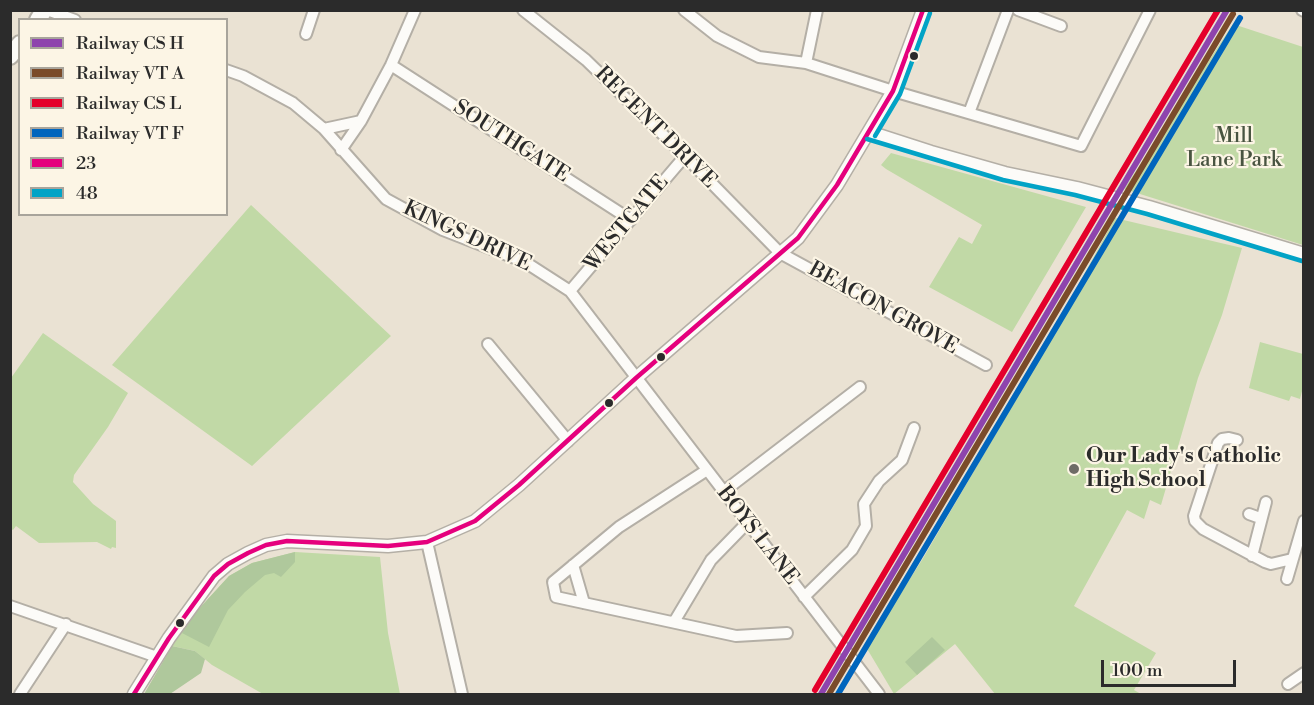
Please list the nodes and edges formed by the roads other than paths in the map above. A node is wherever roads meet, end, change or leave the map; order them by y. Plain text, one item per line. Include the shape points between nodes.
1 (46, 10) edge
2 (314, 10) edge
3 (415, 10) edge
4 (523, 10) edge
5 (684, 10) edge
6 (817, 10) edge
7 (923, 10) edge
8 (1008, 10) edge
9 (1018, 10) edge
10 (1150, 10) edge
11 (69, 18) edge
12 (1062, 26) dead end
13 (306, 34) dead end
14 (806, 63) junction
15 (391, 64) junction
16 (228, 71) edge
17 (893, 91) junction
18 (969, 113) junction
19 (361, 121) junction
20 (324, 129) junction
21 (869, 132) junction
22 (341, 150) junction
23 (685, 156) junction
24 (631, 220) junction
25 (780, 253) junction
26 (1304, 254) edge
27 (570, 291) junction
28 (488, 344) dead end
29 (986, 365) dead end
30 (636, 378) junction
31 (860, 387) dead end
32 (914, 428) dead end
33 (1237, 440) dead end
34 (568, 441) junction
35 (706, 470) junction
36 (723, 492) junction
37 (1266, 502) dead end
38 (1249, 514) dead end
39 (1260, 518) junction
40 (747, 523) junction
41 (1302, 528) edge
42 (428, 542) junction
43 (1252, 556) junction
44 (1292, 559) junction
45 (573, 565) junction
46 (1287, 579) dead end
47 (804, 597) junction
48 (584, 603) junction
49 (10, 606) edge
50 (674, 622) junction
51 (66, 624) junction
52 (787, 633) dead end
53 (157, 657) junction
54 (1304, 673) edge
55 (1300, 690) dead end
56 (20, 694) edge
57 (134, 694) edge
58 (462, 694) edge
59 (879, 694) edge

1 - 11 street
2 - 13 street
3 - 15 street
4 - 23 street, REGENT DRIVE via 586,60
5 - 14 street via 717,36 759,57
6 - 14 street
7 - 17 street
8 - 18 street
9 - 12 street
10 - 18 street via 1081,146
14 - 17 street
15 - 19 street
15 - 24 street, SOUTHGATE
16 - 20 street, KINGS DRIVE via 293,103
17 - 18 street
17 - 21 street
19 - 20 street
19 - 22 street
20 - 22 street, KINGS DRIVE
21 - 25 street via 819,212
21 - 26 street via 994,170 1149,207
22 - 27 street, KINGS DRIVE via 386,199 443,230 525,262
23 - 24 street, WESTGATE
23 - 25 street, REGENT DRIVE
24 - 27 street, WESTGATE
25 - 29 street, BEACON GROVE
25 - 30 street
27 - 30 street, KINGS DRIVE
28 - 34 street
30 - 34 street
30 - 35 street, BOYS LANE
31 - 36 street
32 - 47 street via 903,460 879,481 864,504 866,526 852,550
33 - 43 street via 1228,438 1218,443 1194,516 1203,529
34 - 42 street via 475,520
35 - 36 street, BOYS LANE
35 - 45 street via 619,527
36 - 40 street, BOYS LANE
37 - 39 street
38 - 39 street
39 - 43 street
40 - 47 street, BOYS LANE
40 - 50 street via 711,561
41 - 44 street
42 - 53 street via 388,546 287,541 266,545 228,564 214,576
42 - 58 street
43 - 44 street via 1271,564
44 - 46 street
45 - 48 street
45 - 48 street via 553,582 556,597
47 - 59 street, BOYS LANE
48 - 50 street
49 - 51 street
50 - 52 street via 736,636
51 - 53 street
51 - 56 street
53 - 57 street
54 - 55 street via 1291,682

